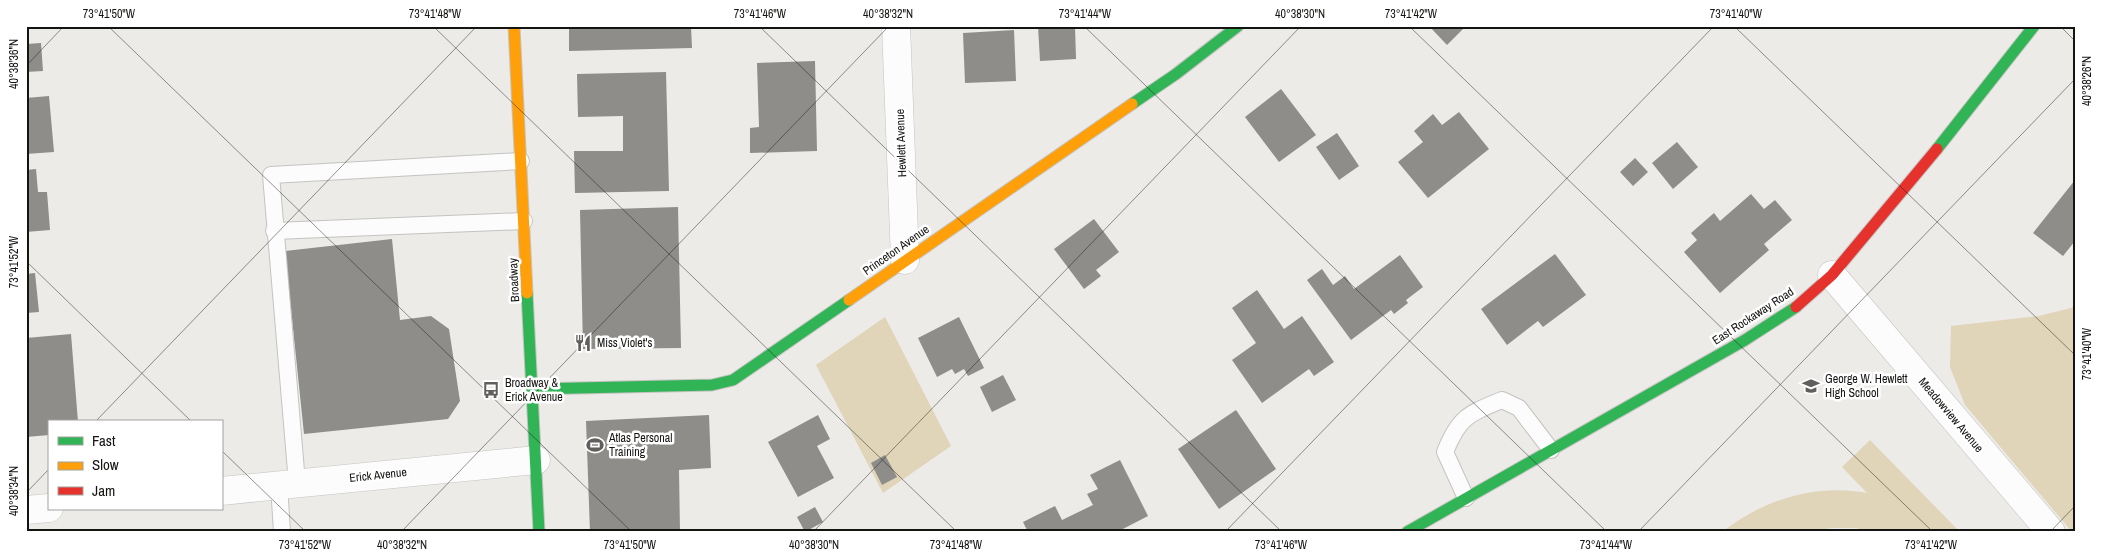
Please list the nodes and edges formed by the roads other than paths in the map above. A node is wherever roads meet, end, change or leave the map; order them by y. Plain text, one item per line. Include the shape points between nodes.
1 (514, 26) edge
2 (896, 26) edge
3 (1238, 26) edge
4 (2034, 26) edge
5 (521, 161) junction
6 (524, 221) junction
7 (274, 231) junction
8 (905, 260) junction
9 (1832, 275) junction
10 (533, 389) junction
11 (1551, 450) junction
12 (536, 460) junction
13 (288, 484) junction
14 (222, 491) edge
15 (1466, 498) junction
16 (48, 508) edge
17 (26, 510) edge
18 (282, 532) edge
19 (539, 532) edge
20 (1407, 532) edge
21 (2051, 532) edge

1 - 5 main road, Broadway
2 - 8 street, Hewlett Avenue
3 - 8 main road, Princeton Avenue via 1176,74
4 - 9 main road, East Rockaway Road
5 - 6 main road, Broadway
5 - 7 lane via 271,175
6 - 7 lane
6 - 10 main road, Broadway
7 - 13 lane
8 - 10 main road, Princeton Avenue via 732,380 712,384
9 - 11 main road, East Rockaway Road via 1794,309 1745,340
9 - 21 street, Meadowview Avenue
10 - 12 main road, Broadway
11 - 15 main road, East Rockaway Road
11 - 15 lane via 1519,408 1502,400 1472,412 1454,430 1445,452
12 - 13 street, Erick Avenue
12 - 19 main road, Broadway
13 - 14 street, Erick Avenue
13 - 18 lane
15 - 20 main road, East Rockaway Road
16 - 17 street

